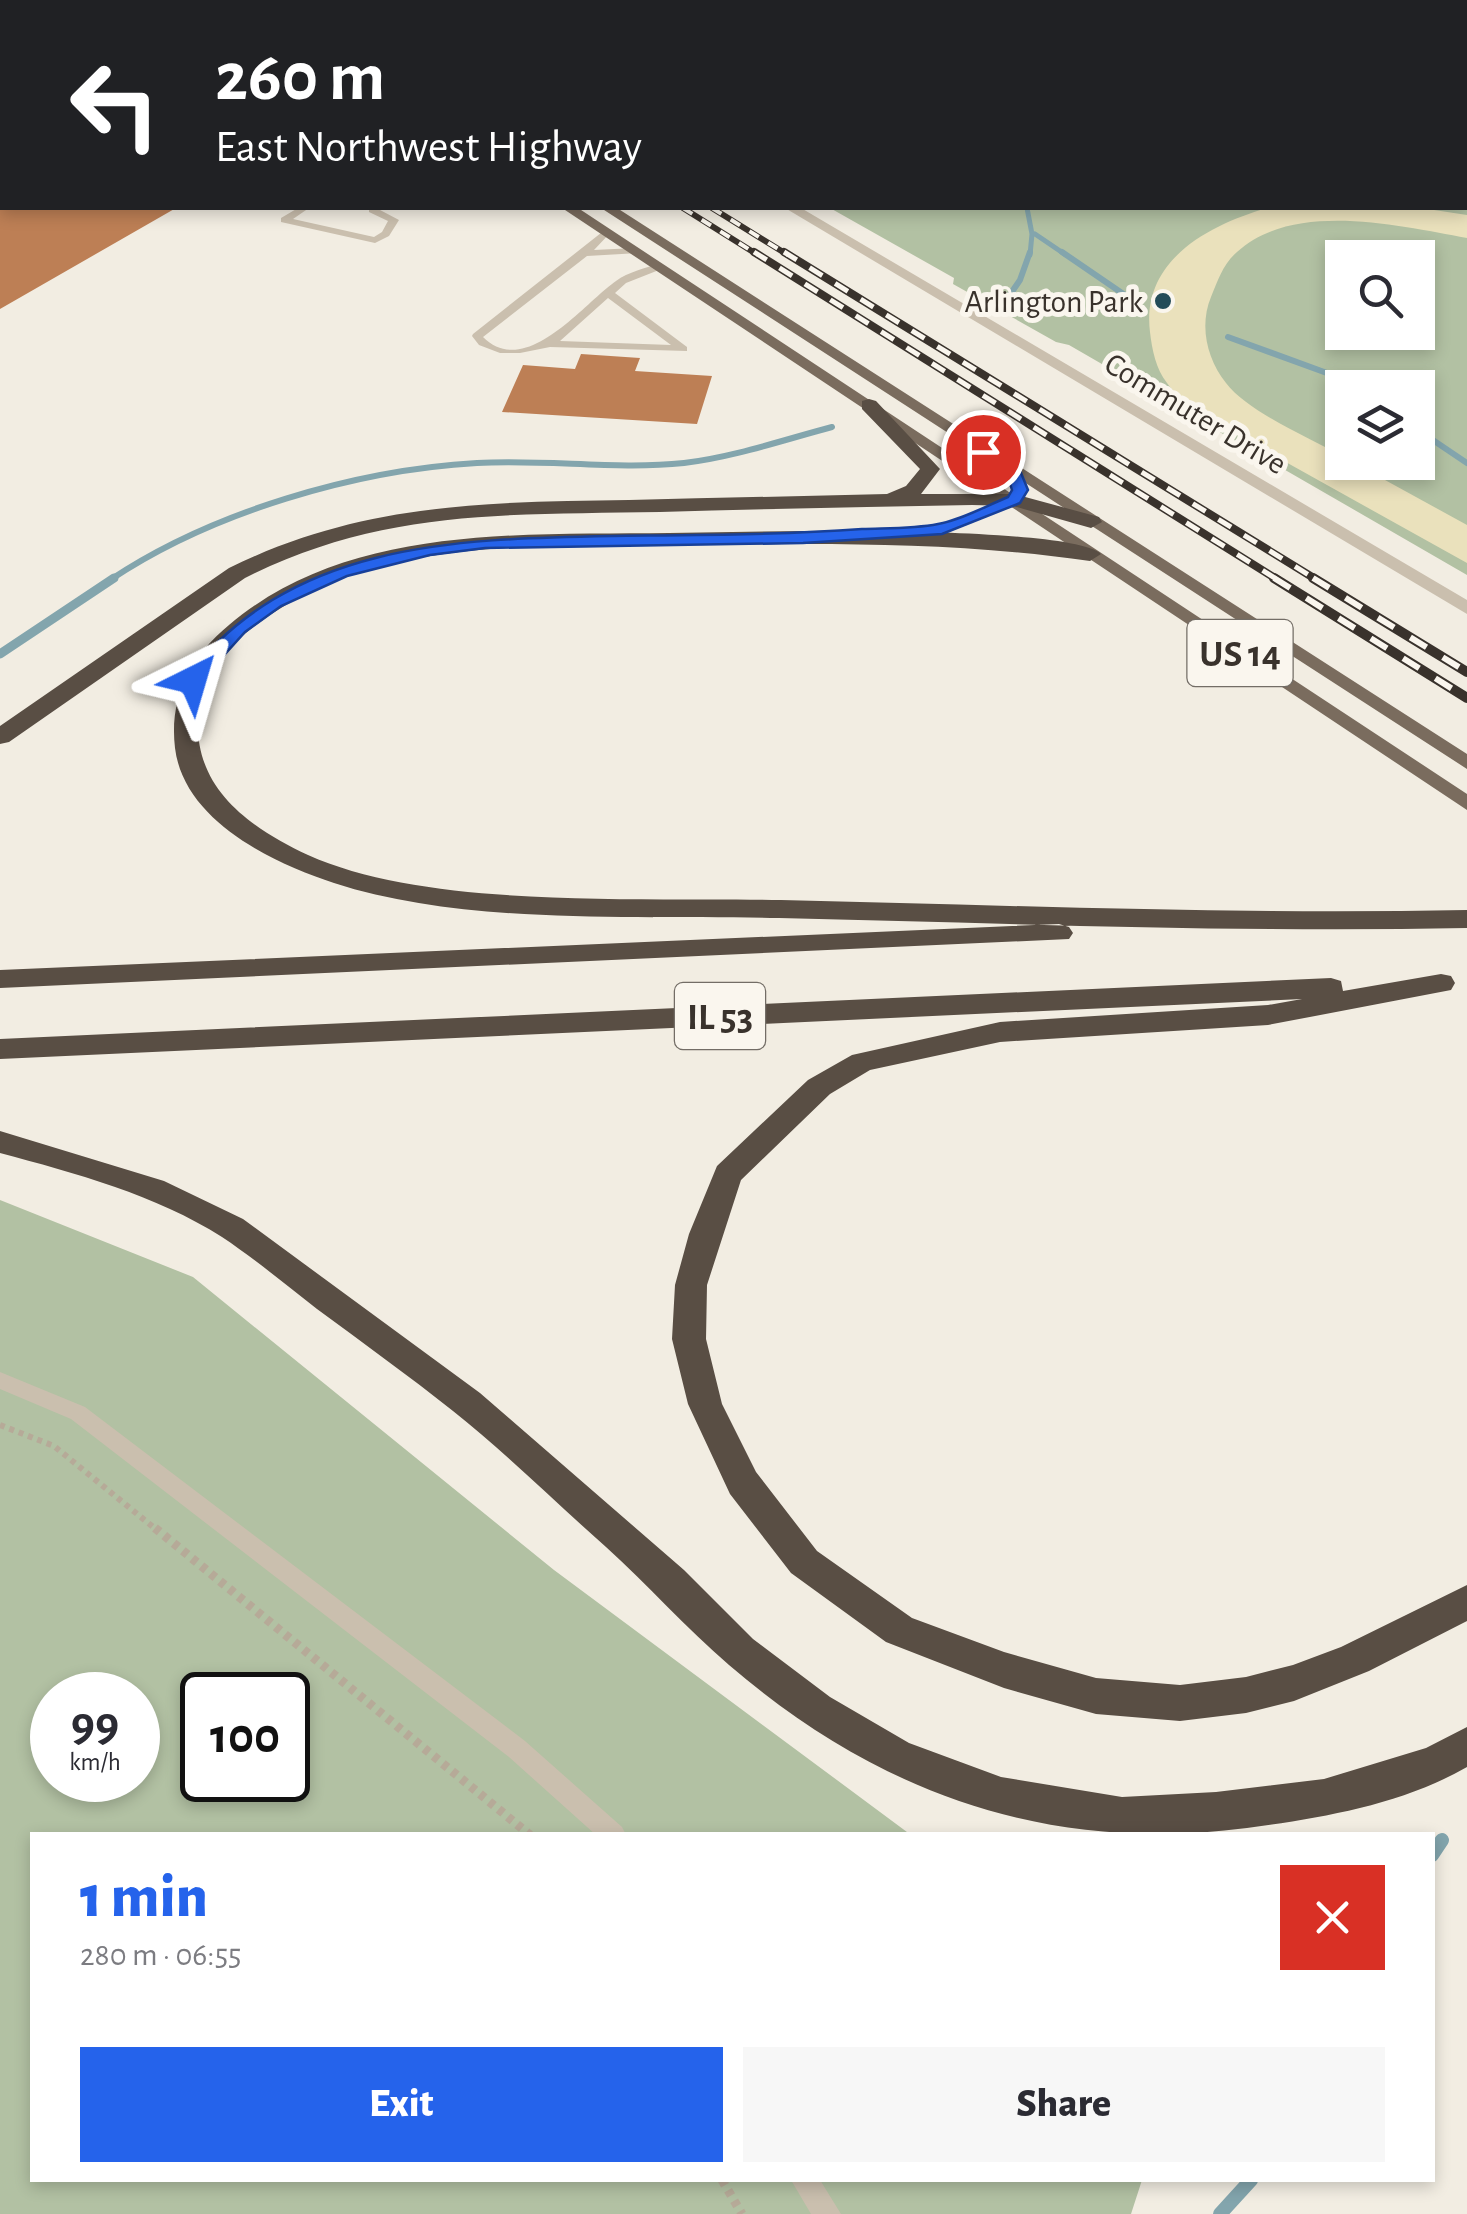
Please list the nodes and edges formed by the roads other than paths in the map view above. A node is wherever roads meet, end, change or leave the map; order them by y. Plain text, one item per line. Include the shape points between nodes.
1 (301, 210) edge
2 (372, 210) edge
3 (572, 210) edge
4 (611, 210) edge
5 (795, 210) edge
6 (606, 232) junction
7 (635, 250) junction
8 (586, 253) junction
9 (695, 264) junction
10 (660, 266) junction
11 (608, 293) junction
12 (550, 344) junction
13 (869, 404) junction
14 (1014, 472) junction
15 (895, 498) junction
16 (1014, 500) junction
17 (1091, 522) junction
18 (803, 538) junction
19 (1090, 554) junction
20 (1467, 608) edge
21 (0, 737) edge
22 (1467, 764) edge
23 (1467, 804) edge
24 (1462, 919) edge
25 (1338, 921) junction
26 (0, 979) edge
27 (1454, 982) edge
28 (0, 1049) edge
29 (0, 1142) edge
30 (0, 1380) edge
31 (1467, 1602) edge
32 (1467, 1746) edge
33 (611, 1832) edge
34 (805, 2182) edge
35 (827, 2214) edge

1 - 2 lane via 284,220 375,240 394,220
3 - 6 main road, US 14
4 - 9 main road, US 14
5 - 20 street, Commuter Drive
6 - 7 main road, US 14
6 - 8 lane
7 - 8 lane
7 - 10 main road, US 14
8 - 12 lane via 477,336 504,350
9 - 10 main road
9 - 14 main road, US 14
10 - 11 lane
10 - 13 main road, US 14
11 - 12 lane
11 - 12 lane via 682,349
13 - 15 highway via 930,469 923,482
13 - 16 main road, US 14
14 - 16 highway via 1020,490
14 - 17 main road, US 14
15 - 16 highway
15 - 21 highway via 471,509 354,527 238,573
16 - 17 highway
16 - 18 highway via 942,529
16 - 19 main road, US 14
17 - 22 main road, US 14
18 - 19 highway via 1000,540
18 - 25 highway via 485,543 384,560 306,586 238,628 193,680 186,742 194,774 239,827 272,850 344,877 502,902
19 - 23 main road, US 14
24 - 25 highway, IL 53
25 - 26 highway, IL 53
27 - 28 highway, IL 53
27 - 31 highway via 1268,1015 1000,1032 862,1062 819,1087 728,1174 691,1284 689,1339 705,1404 743,1482 804,1562 899,1630 1004,1670 1096,1696 1180,1703 1246,1695 1354,1659
29 - 32 highway via 153,1189 232,1228 468,1403 740,1651 816,1710 898,1758 1001,1796 1122,1818 1324,1798 1434,1764
30 - 33 lane via 78,1412 517,1749
34 - 35 lane

